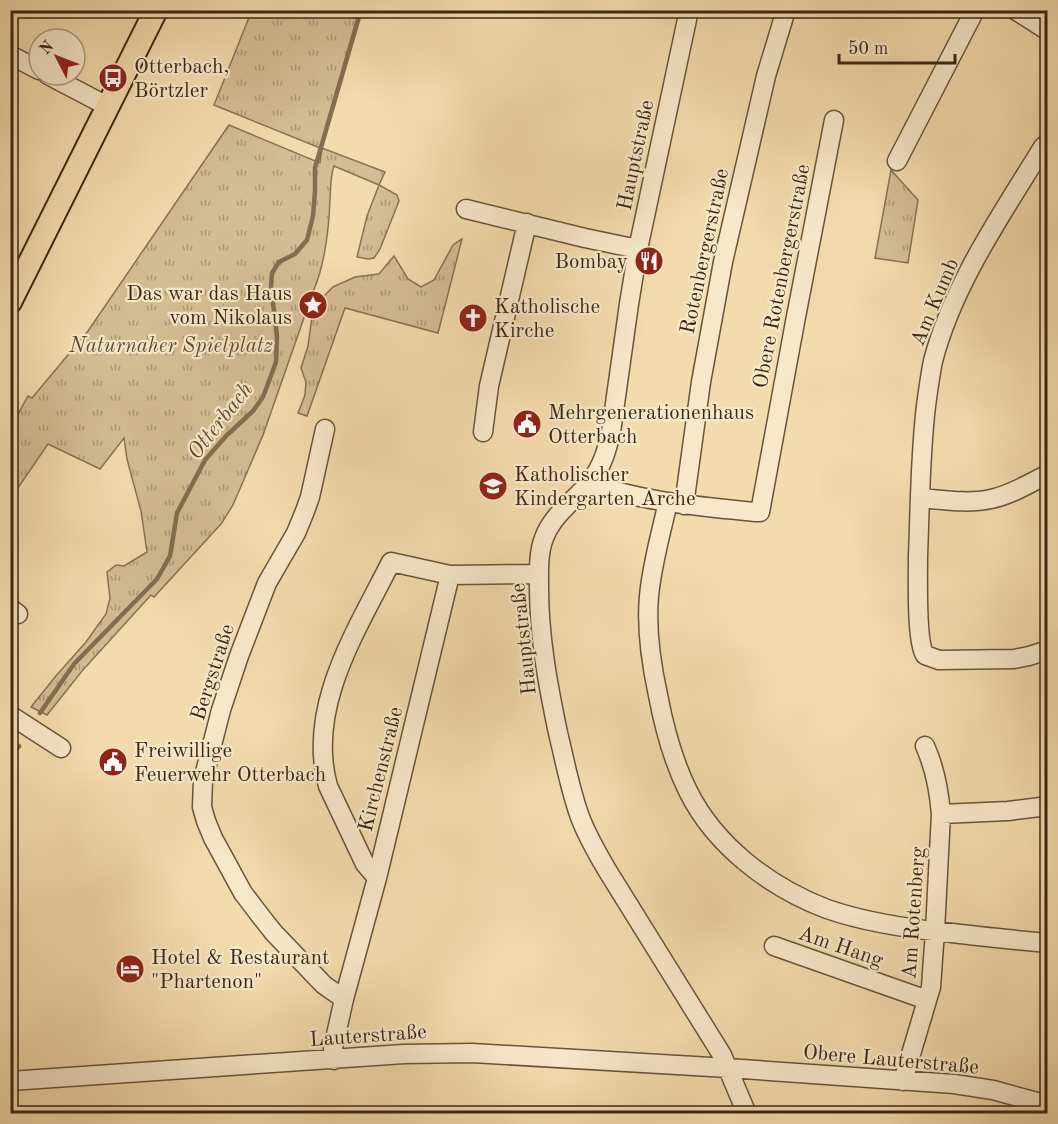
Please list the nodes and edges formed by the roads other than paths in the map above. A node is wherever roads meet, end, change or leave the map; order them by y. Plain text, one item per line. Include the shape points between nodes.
1 (156, 10) edge
2 (688, 10) edge
3 (786, 10) edge
4 (975, 10) edge
5 (1015, 10) edge
6 (1047, 31) edge
7 (10, 55) edge
8 (27, 64) edge
9 (71, 87) edge
10 (109, 107) junction
11 (834, 120) dead end
12 (1047, 143) edge
13 (897, 161) dead end
14 (466, 209) dead end
15 (527, 223) junction
16 (638, 249) junction
17 (17, 274) edge
18 (10, 302) edge
19 (325, 429) dead end
20 (483, 432) dead end
21 (1047, 474) edge
22 (589, 483) junction
23 (920, 498) junction
24 (676, 503) junction
25 (538, 574) junction
26 (450, 575) junction
27 (1047, 650) edge
28 (10, 716) edge
29 (925, 746) dead end
30 (61, 748) dead end
31 (1047, 806) edge
32 (942, 814) junction
33 (377, 878) junction
34 (935, 931) junction
35 (1047, 943) edge
36 (774, 946) dead end
37 (344, 999) junction
38 (927, 1000) junction
39 (334, 1060) junction
40 (728, 1068) junction
41 (10, 1081) edge
42 (903, 1081) junction
43 (1047, 1105) edge
44 (747, 1113) edge

1 - 10 main road
2 - 16 street, Hauptstraße
3 - 24 street, Rotenbergerstraße via 766,76 723,262
4 - 13 street
5 - 6 street
7 - 8 street
9 - 10 street
10 - 17 main road
11 - 24 street, Obere Rotenbergerstraße via 760,512
12 - 23 street, Am Kumb via 967,275 941,336 927,395
14 - 15 street
15 - 16 street
15 - 20 street via 489,386
16 - 22 street, Hauptstraße via 608,449
17 - 18 main road
19 - 37 street, Bergstraße via 305,511 267,583 221,710 203,780 202,807 213,838 253,907 324,985
21 - 23 street via 991,499
22 - 24 street
22 - 25 street, Hauptstraße via 548,529
23 - 27 street, Am Kumb via 919,633 923,652 939,660 1014,659
24 - 34 street, Rotenbergerstraße via 655,559 649,597 650,650 667,733 696,806 742,858 801,897 827,909 872,921
25 - 26 street
25 - 40 street, Hauptstraße via 540,633 552,703 580,818 607,870
26 - 33 street, Kirchenstraße
26 - 33 street via 391,562 350,643 330,694 322,755 328,786 365,864
28 - 30 street
29 - 32 street, Am Rotenberg
31 - 32 street
32 - 34 street, Am Rotenberg
33 - 37 street, Kirchenstraße
34 - 35 street, Rotenbergerstraße
34 - 38 street, Am Rotenberg
36 - 38 street, Am Hang
37 - 39 street, Kirchenstraße
38 - 42 street, Am Rotenberg
39 - 40 street, Lauterstraße via 472,1053
39 - 41 street, Lauterstraße
40 - 42 street, Obere Lauterstraße
40 - 44 street, Hauptstraße
42 - 43 street, Obere Lauterstraße via 993,1090

